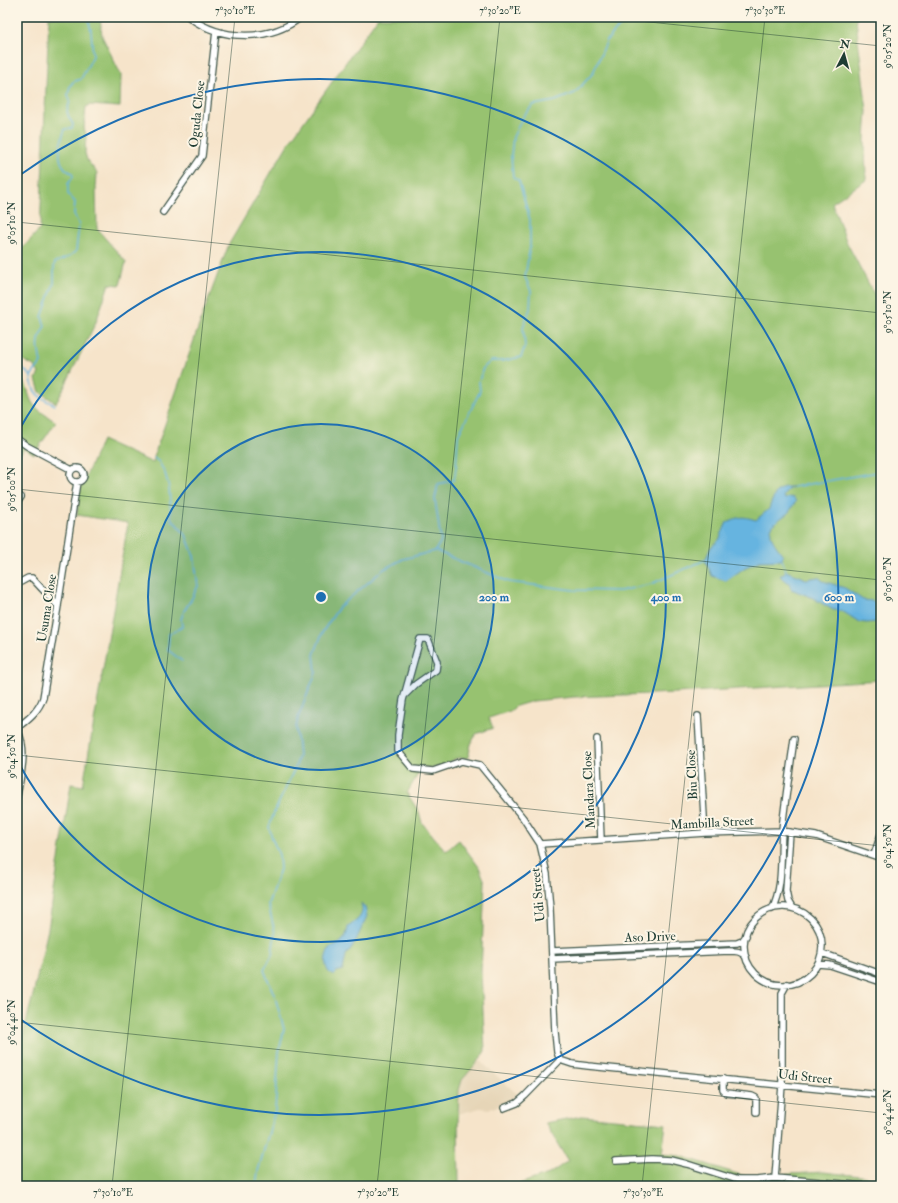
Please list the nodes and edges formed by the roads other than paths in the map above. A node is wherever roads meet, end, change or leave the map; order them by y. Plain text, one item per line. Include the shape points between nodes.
1 (189, 17) edge
2 (301, 17) edge
3 (216, 31) junction
4 (163, 212) dead end
5 (17, 439) edge
6 (72, 470) junction
7 (77, 482) junction
8 (21, 497) dead end
9 (17, 504) edge
10 (17, 584) edge
11 (58, 606) junction
12 (405, 695) junction
13 (698, 716) dead end
14 (17, 728) edge
15 (597, 739) dead end
16 (794, 739) dead end
17 (17, 796) edge
18 (782, 831) junction
19 (790, 832) junction
20 (705, 833) junction
21 (881, 834) edge
22 (601, 840) junction
23 (540, 844) junction
24 (874, 855) junction
25 (881, 858) edge
26 (792, 908) junction
27 (772, 909) junction
28 (746, 936) junction
29 (552, 951) junction
30 (822, 953) junction
31 (746, 958) junction
32 (552, 960) junction
33 (818, 964) junction
34 (881, 974) edge
35 (881, 982) edge
36 (786, 984) junction
37 (560, 1060) junction
38 (723, 1080) junction
39 (782, 1085) junction
40 (881, 1095) edge
41 (504, 1108) dead end
42 (756, 1112) dead end
43 (616, 1161) dead end
44 (775, 1178) junction
45 (866, 1186) edge

1 - 3 street
2 - 3 street via 278,30 258,35
3 - 4 street, Oguda Close via 202,156
5 - 6 street, Usuma Close
6 - 7 street via 72,480
6 - 7 street, Usuma Close via 76,468 84,472 84,477
7 - 11 street, Usuma Close
8 - 9 street
10 - 11 street via 32,578
11 - 14 street, Usuma Close via 43,698 36,711
12 - 12 street via 418,641 428,638 437,662 436,670
12 - 23 street, Udi Street via 398,750 413,769 433,771 462,761 480,765 523,818
13 - 20 street, Biu Close
14 - 17 street via 23,751
15 - 22 street, Mandara Close
16 - 18 street
18 - 19 street, Mambilla Street
18 - 20 street, Mambilla Street
18 - 27 street via 779,890
19 - 24 street, Mambilla Street via 816,836
19 - 26 street via 786,891
20 - 22 street, Mambilla Street
21 - 24 street
22 - 23 street, Mambilla Street
23 - 29 street, Udi Street via 548,885
24 - 25 street, Mambilla Street
26 - 27 street
26 - 30 street via 810,917 815,923 821,937
27 - 28 street via 759,916
28 - 29 street, Aso Drive via 737,943
28 - 31 street
29 - 32 street, Udi Street
30 - 33 street
30 - 34 street
31 - 32 street, Aso Drive via 743,953 729,951
31 - 36 street via 760,977 774,984
32 - 37 street, Udi Street via 555,1032
33 - 35 street via 830,965
33 - 36 street via 811,974 798,982
36 - 39 street via 782,993
37 - 38 street, Udi Street via 588,1066
37 - 41 street via 517,1103
38 - 39 street, Udi Street
38 - 42 street via 723,1090 726,1093 756,1098
39 - 40 street, Udi Street
39 - 44 street
43 - 44 street via 671,1160 738,1180
44 - 45 street

